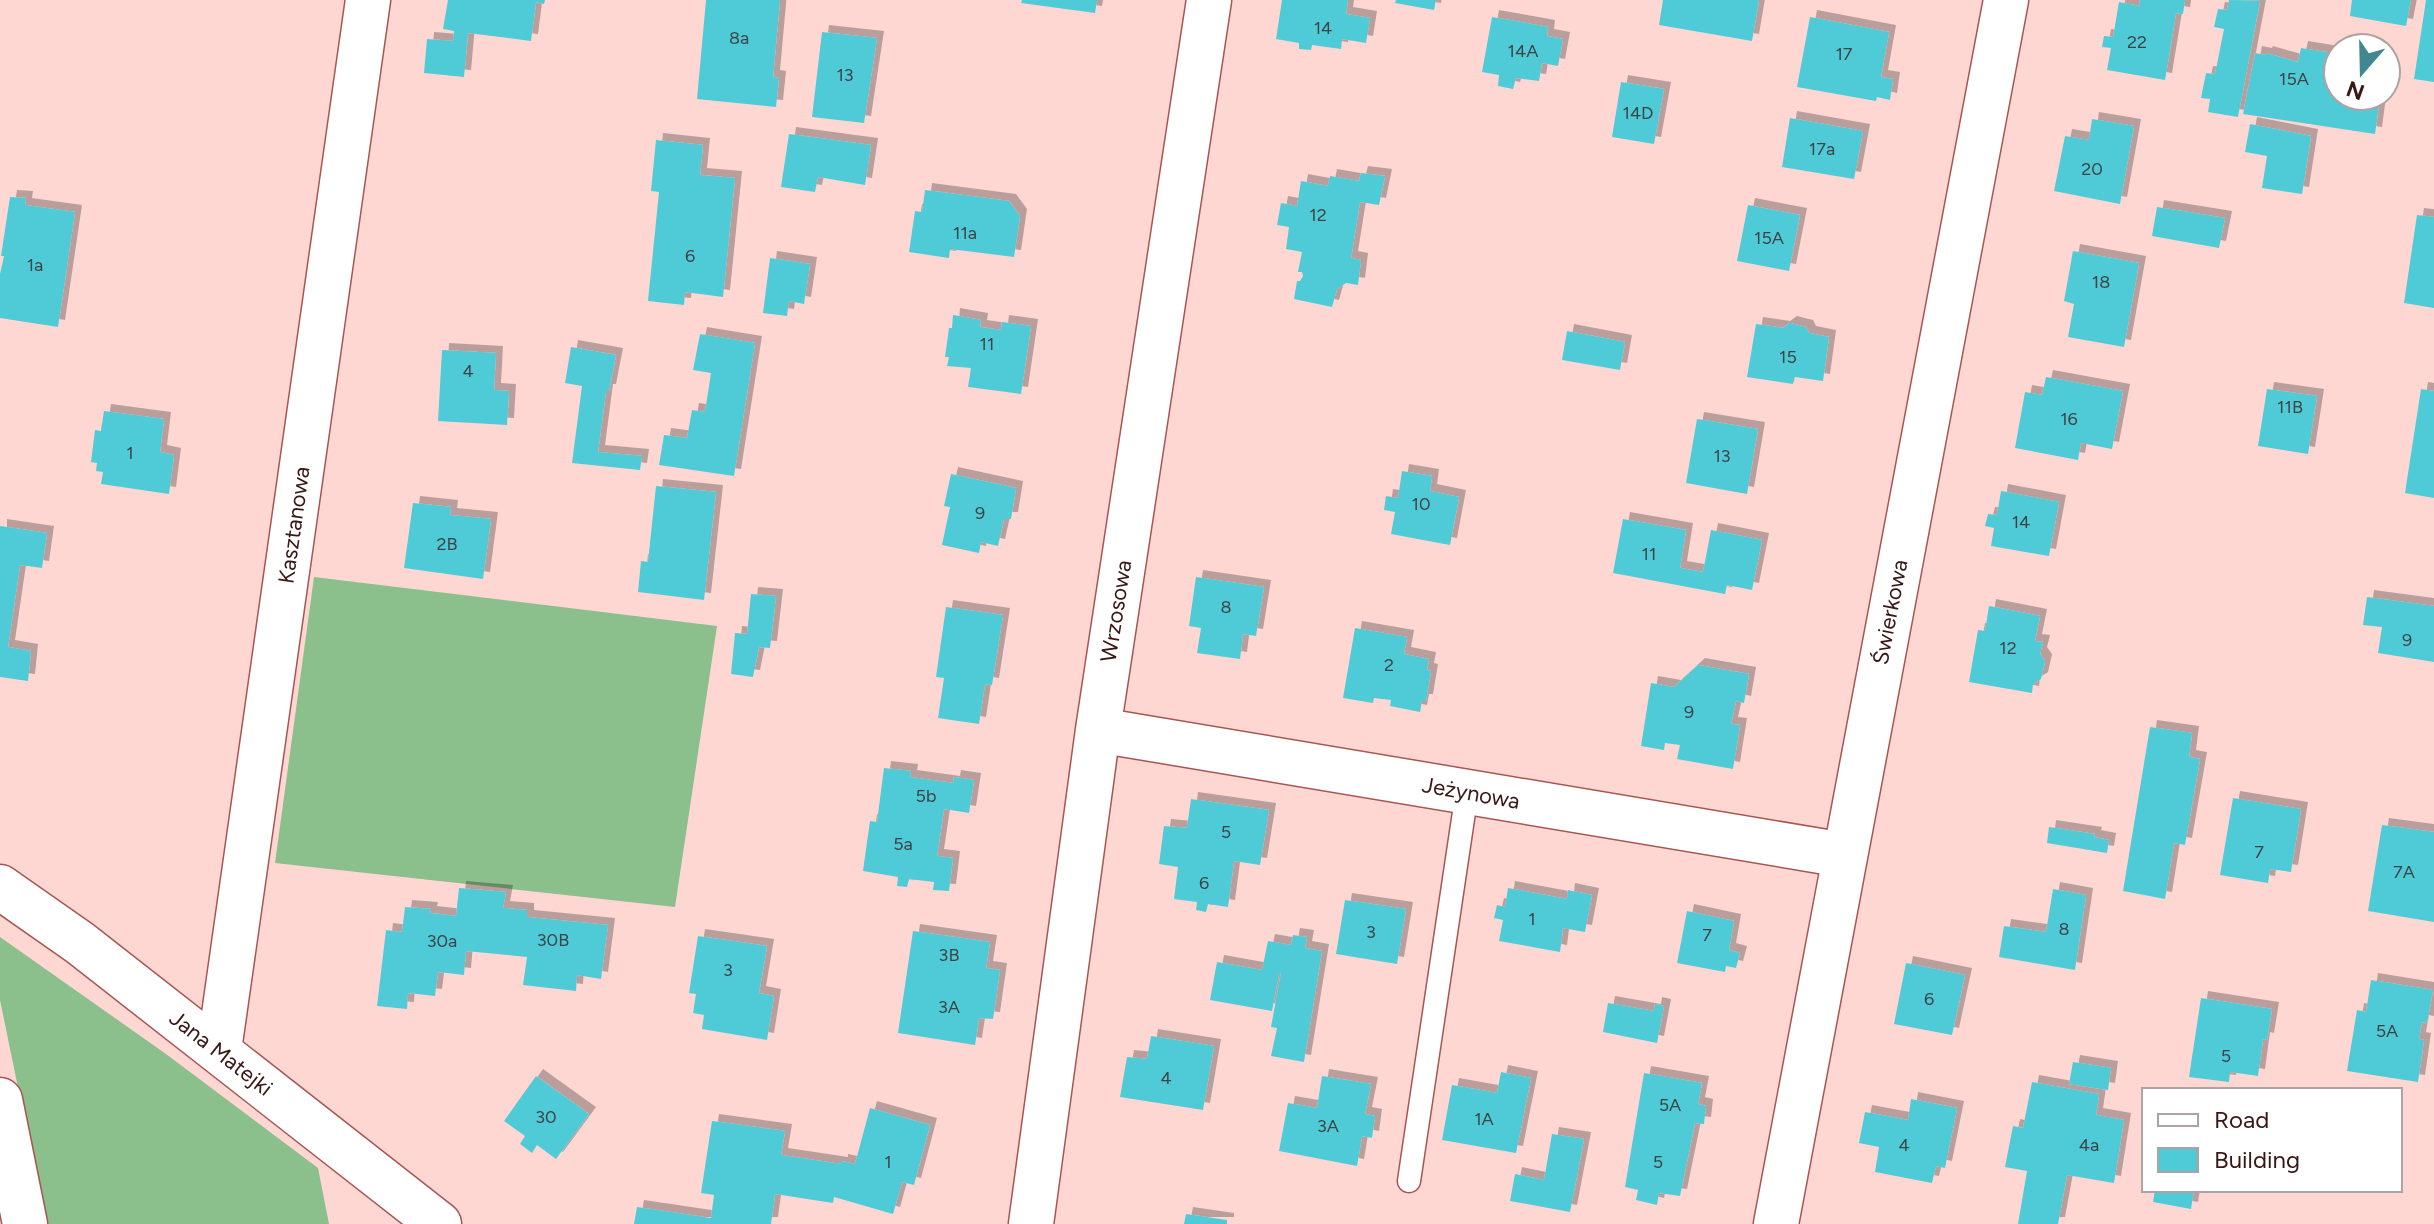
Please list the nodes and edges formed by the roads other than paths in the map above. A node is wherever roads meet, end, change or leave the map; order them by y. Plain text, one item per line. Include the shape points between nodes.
1 (368, 0) edge
2 (1209, 0) edge
3 (2006, 0) edge
4 (1098, 730) junction
5 (1467, 792) junction
6 (1844, 855) junction
7 (0, 887) edge
8 (219, 1050) junction
9 (0, 1100) edge
10 (1409, 1181) dead end
11 (25, 1224) edge
12 (439, 1224) edge
13 (1031, 1224) edge
14 (1776, 1224) edge

1 - 8 street, Kasztanowa
2 - 4 street, Wrzosowa
3 - 6 street, Świerkowa
4 - 5 street, Jeżynowa
4 - 13 street, Wrzosowa
5 - 6 street, Jeżynowa
5 - 10 lane
6 - 14 street, Świerkowa
7 - 8 street, Jana Matejki
8 - 12 street, Jana Matejki
9 - 11 street

